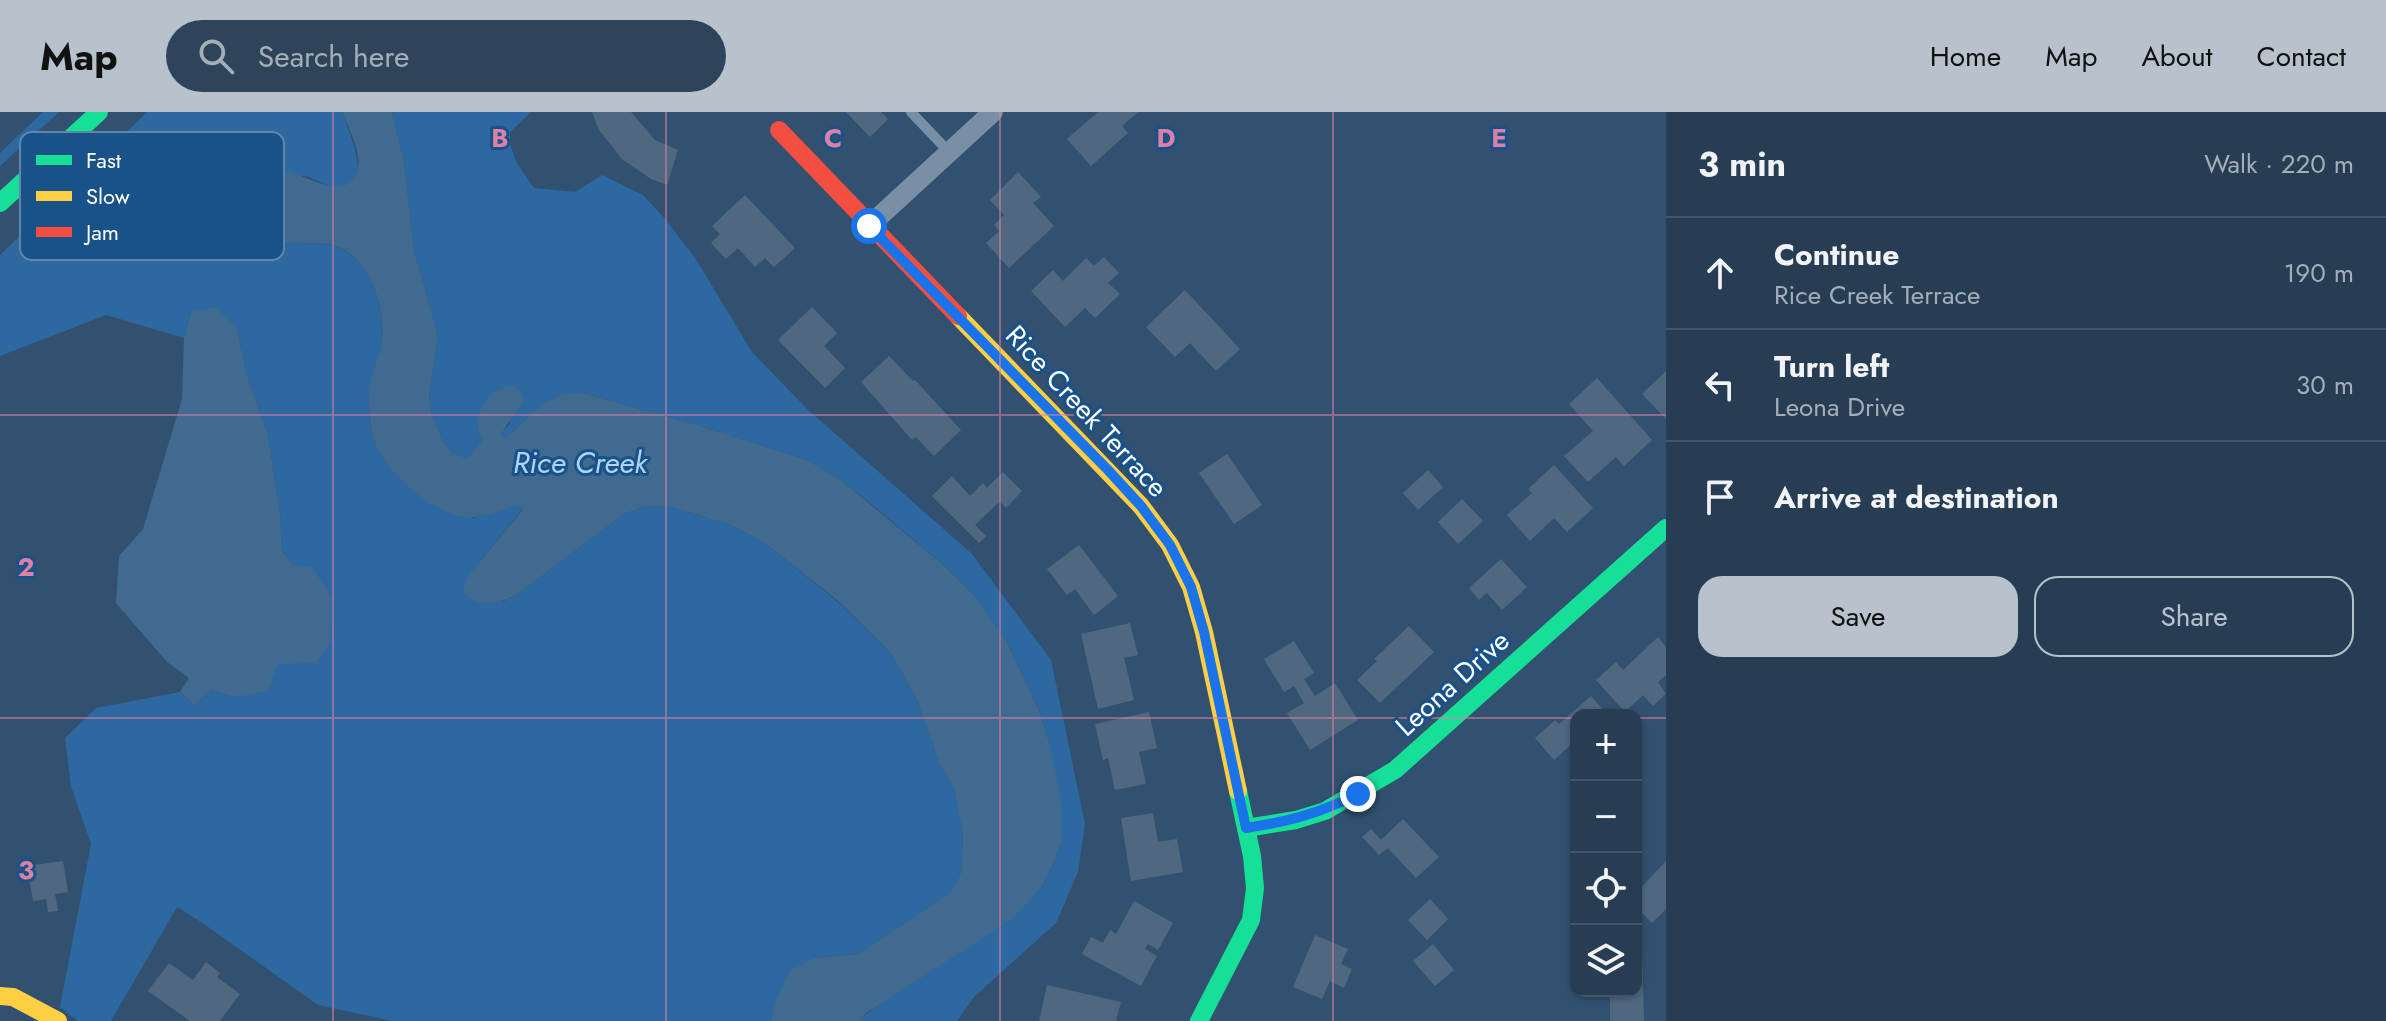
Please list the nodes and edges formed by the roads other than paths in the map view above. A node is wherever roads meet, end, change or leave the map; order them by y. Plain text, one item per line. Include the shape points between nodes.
1 (99, 112) edge
2 (911, 112) edge
3 (993, 112) edge
4 (779, 130) dead end
5 (77, 132) edge
6 (949, 152) junction
7 (20, 185) edge
8 (0, 203) edge
9 (869, 226) junction
10 (1666, 528) edge
11 (1246, 828) junction
12 (0, 996) edge
13 (58, 1021) edge
14 (1199, 1021) edge

1 - 5 street
2 - 6 lane
3 - 6 street
4 - 9 street, Rice Creek Terrace
6 - 9 street
7 - 8 street
9 - 11 street, Rice Creek Terrace via 1124,488 1170,545 1191,587 1204,632
10 - 11 street, Leona Drive via 1395,770 1323,812
11 - 14 street, Rice Creek Terrace via 1255,888 1251,920
12 - 13 street via 13,997

